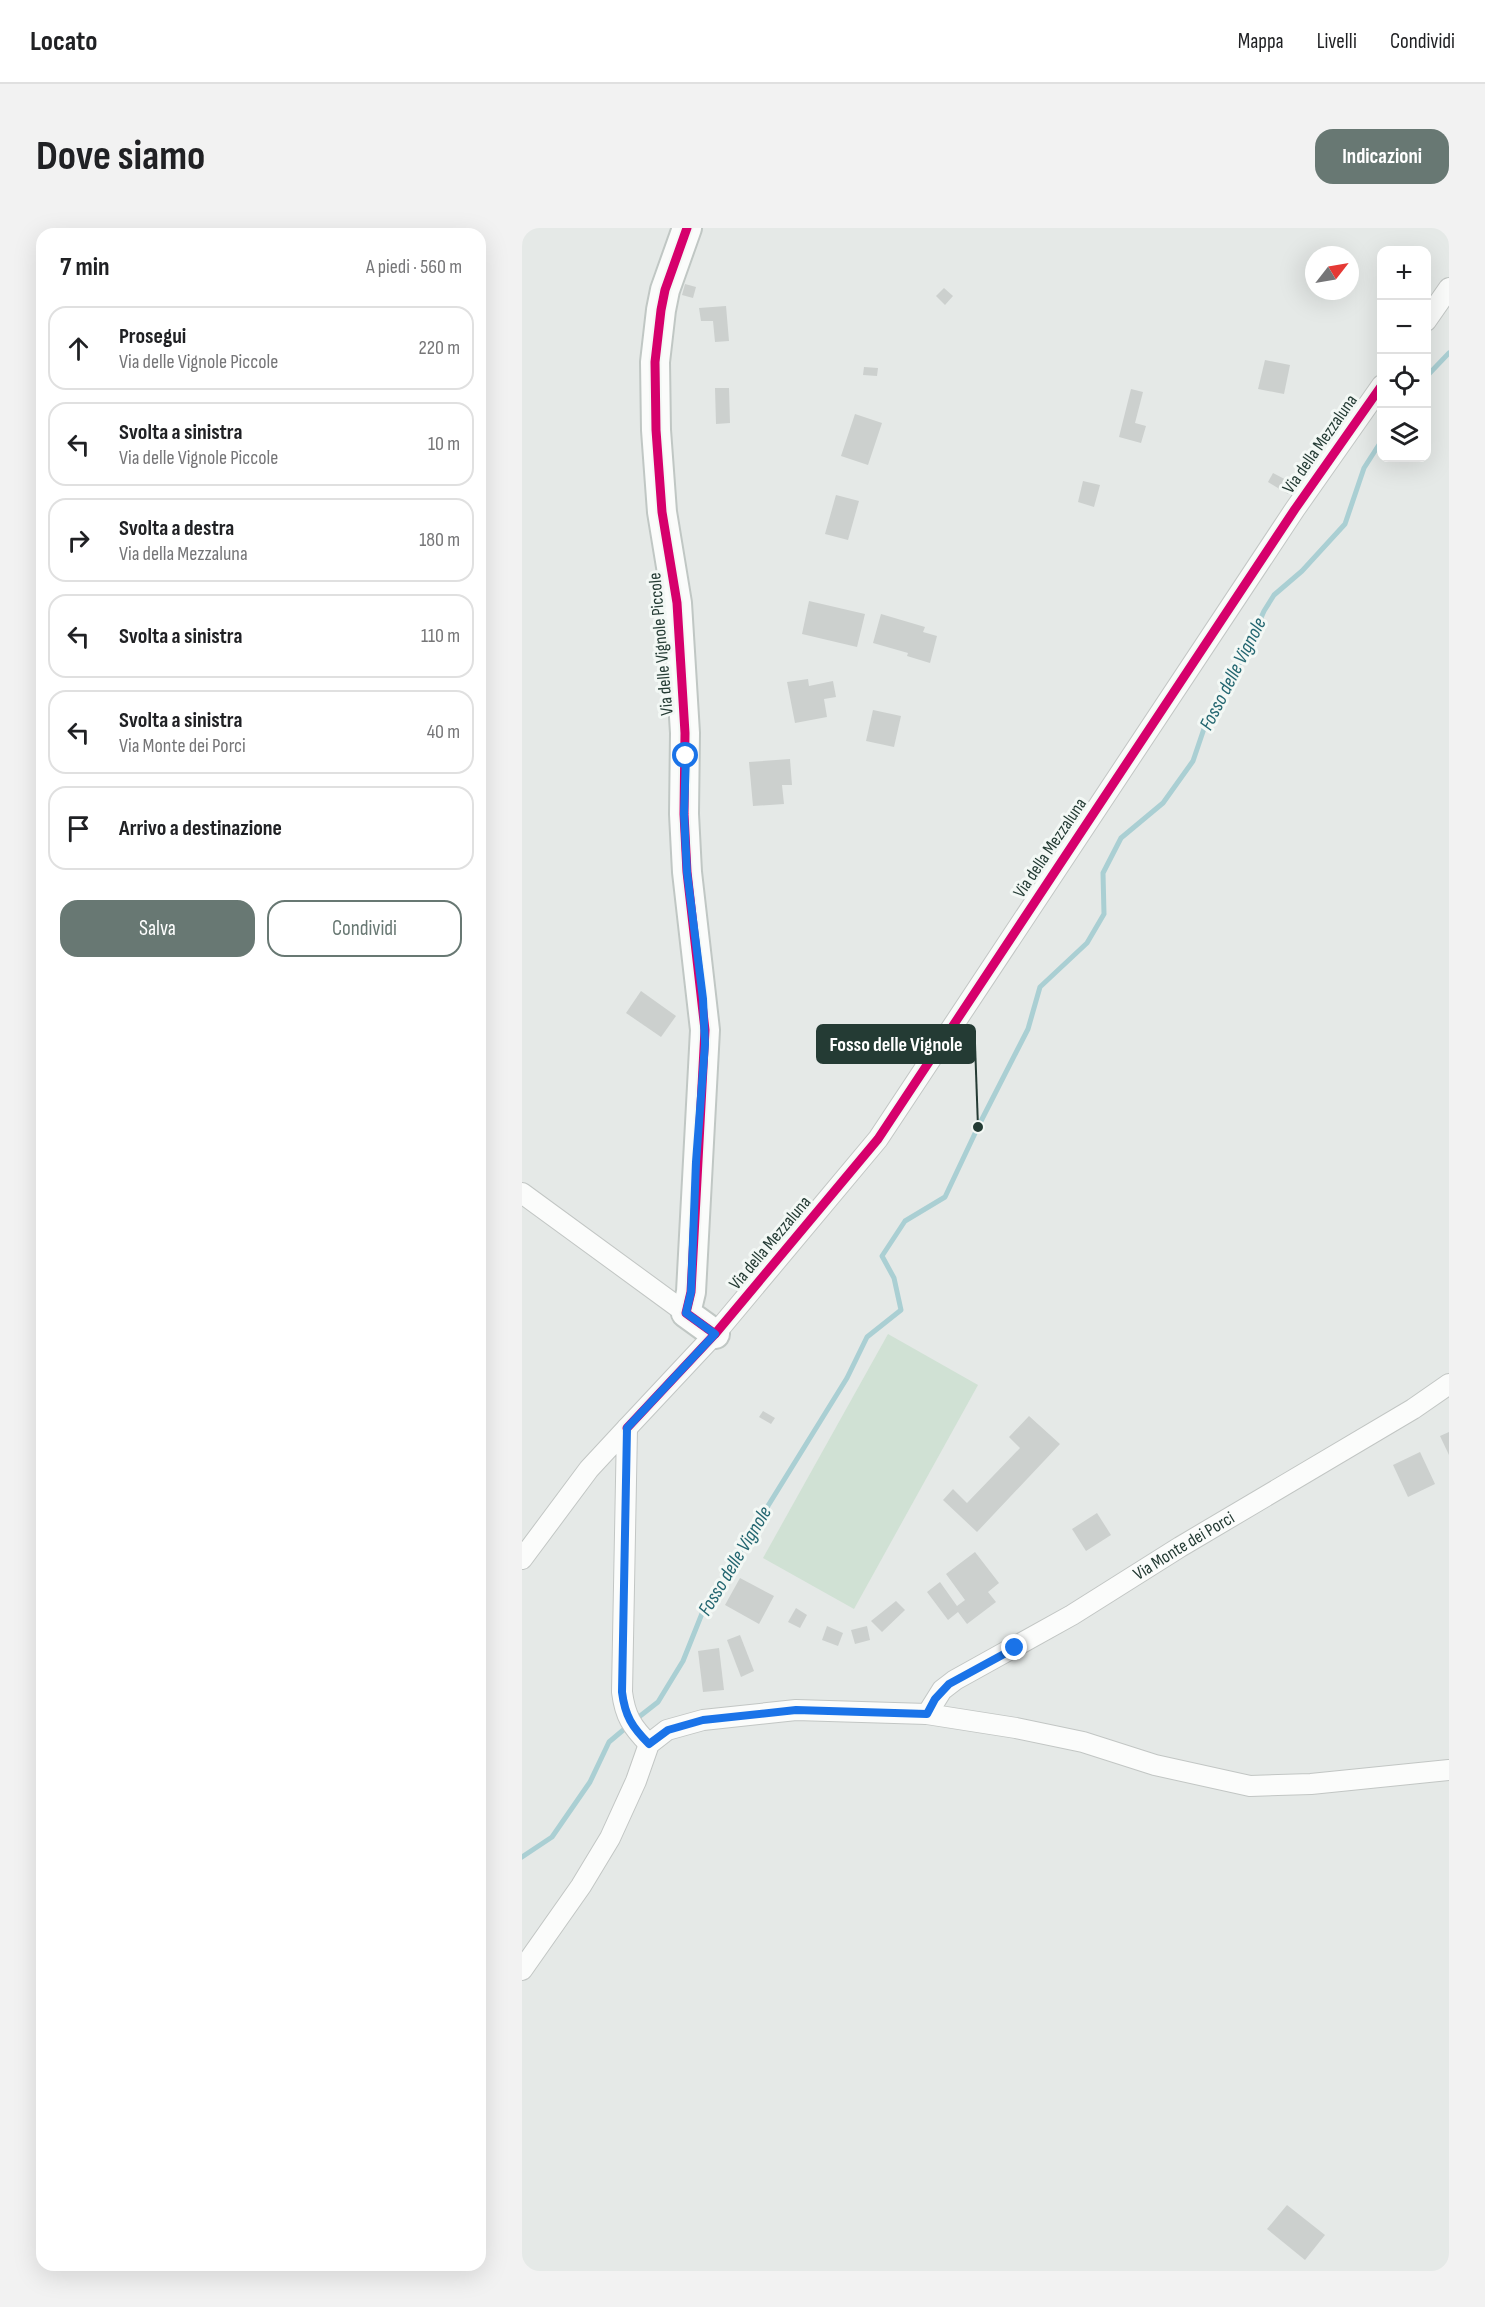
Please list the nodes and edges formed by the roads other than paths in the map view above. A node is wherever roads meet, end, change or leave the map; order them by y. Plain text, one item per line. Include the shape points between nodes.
1 (687, 228) edge
2 (1449, 288) edge
3 (1431, 314) edge
4 (1377, 392) edge
5 (522, 1193) edge
6 (686, 1313) junction
7 (722, 1326) junction
8 (1449, 1384) edge
9 (627, 1428) junction
10 (522, 1559) edge
11 (927, 1714) junction
12 (649, 1744) junction
13 (1449, 1770) edge
14 (522, 1970) edge

1 - 6 street, Via delle Vignole Piccole via 665,290 655,362 658,473 677,603 685,727 687,872 705,1030 691,1292
2 - 3 street
4 - 7 street, Via della Mezzaluna via 1295,509 878,1138
5 - 6 street
6 - 7 street
7 - 9 street, Via della Mezzaluna
8 - 11 street, Via Monte dei Porci via 1111,1592 955,1680 942,1690
9 - 10 street, Via della Mezzaluna via 589,1469
9 - 12 street via 622,1692 624,1709 634,1730
11 - 12 street via 796,1710 703,1720 668,1730
11 - 13 street via 1083,1742 1155,1765 1250,1786
12 - 14 street via 610,1838

